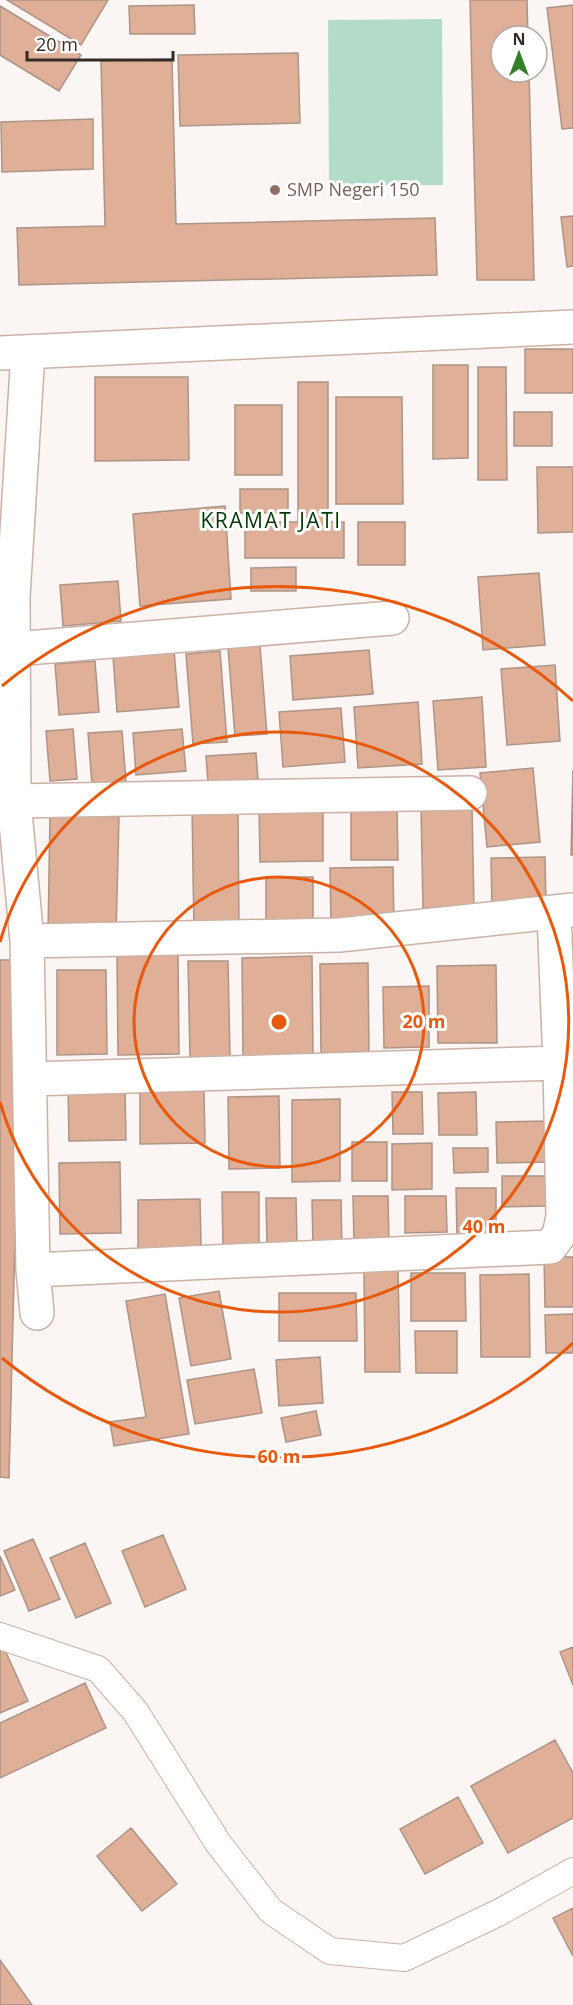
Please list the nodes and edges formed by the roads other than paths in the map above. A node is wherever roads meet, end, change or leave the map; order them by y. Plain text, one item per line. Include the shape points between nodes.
1 (573, 327) edge
2 (14, 352) edge
3 (7, 597) edge
4 (392, 618) dead end
5 (14, 649) junction
6 (470, 793) dead end
7 (14, 801) junction
8 (563, 912) edge
9 (27, 941) junction
10 (560, 1063) junction
11 (31, 1079) junction
12 (33, 1270) junction
13 (37, 1313) dead end
14 (0, 1636) edge
15 (573, 1871) edge

1 - 2 street
2 - 3 street
3 - 5 street
4 - 5 street
5 - 7 street
6 - 7 street
7 - 9 street
8 - 9 street via 339,935
8 - 10 street
9 - 11 street
10 - 11 street
10 - 12 street via 563,1217 559,1235 550,1247
11 - 12 street
12 - 13 street
14 - 15 lane via 98,1669 135,1711 218,1843 271,1911 330,1951 404,1958 500,1912

